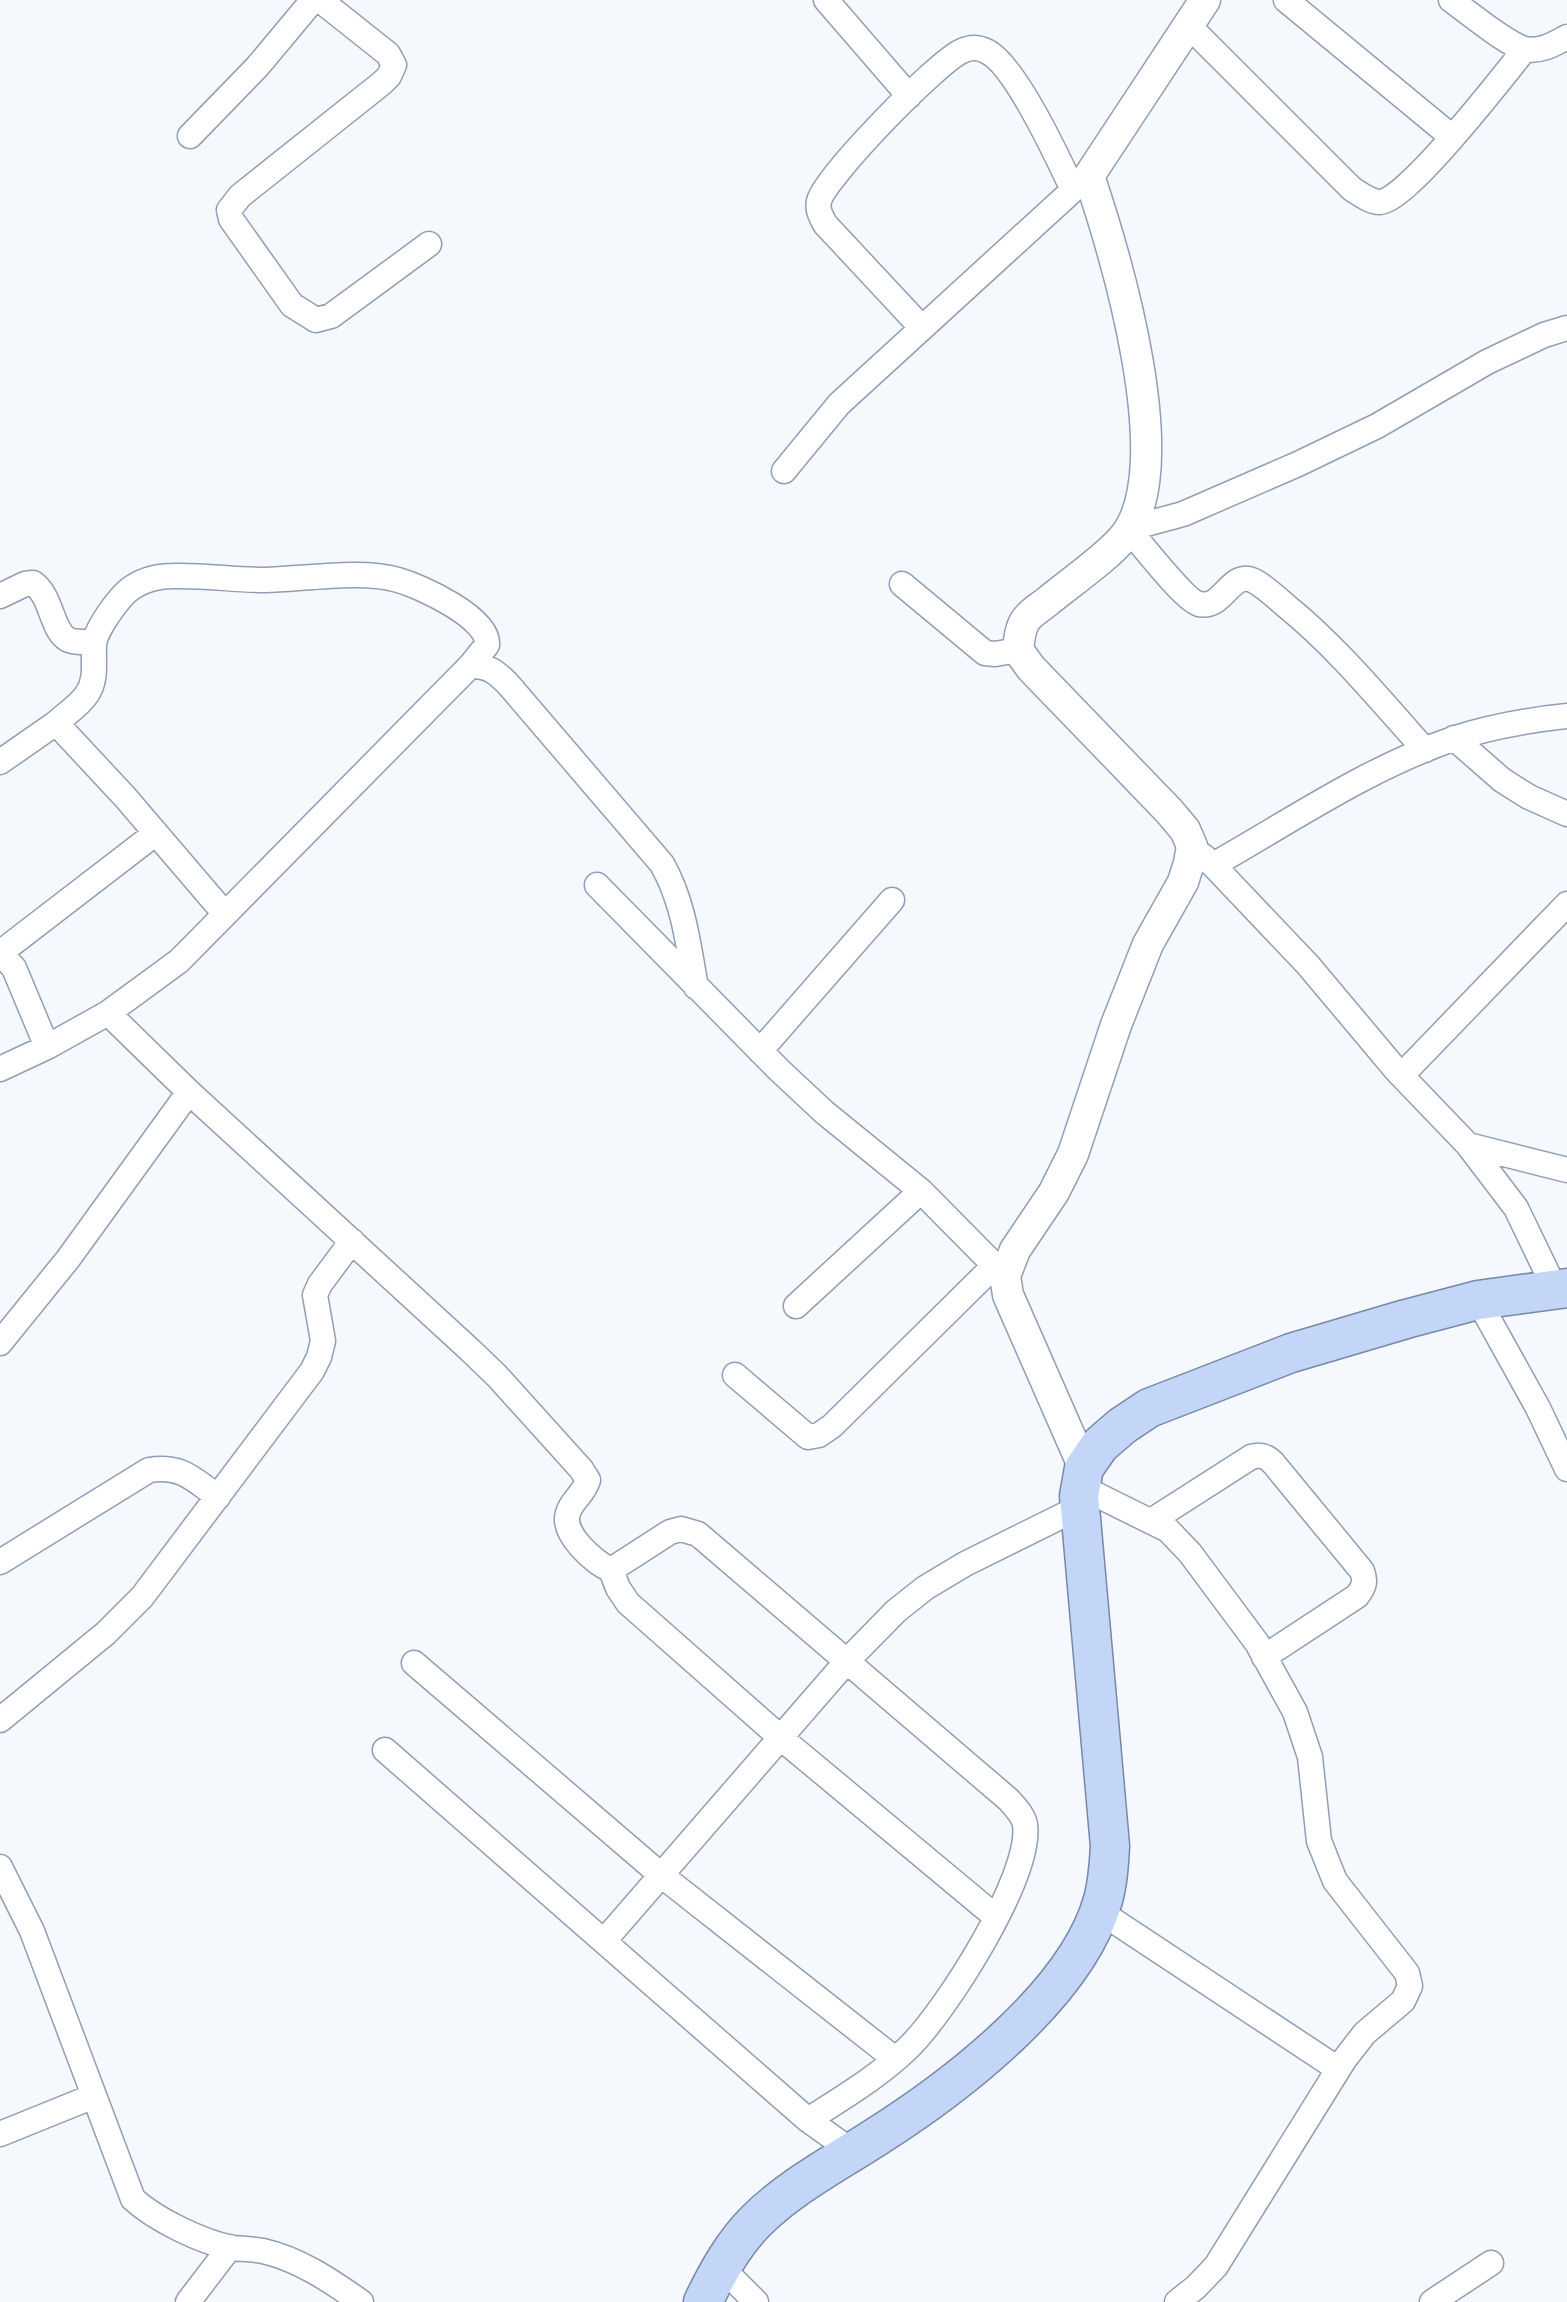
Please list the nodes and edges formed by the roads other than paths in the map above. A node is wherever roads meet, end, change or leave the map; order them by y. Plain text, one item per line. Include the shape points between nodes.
1 (313, 0) edge
2 (320, 0) edge
3 (826, 0) edge
4 (1205, 0) edge
5 (1286, 0) edge
6 (1451, 0) edge
7 (1189, 26) junction
8 (1567, 37) edge
9 (1525, 49) junction
10 (909, 96) junction
11 (190, 136) dead end
12 (1452, 137) junction
13 (1081, 183) junction
14 (429, 244) dead end
15 (922, 328) junction
16 (1567, 328) edge
17 (784, 471) dead end
18 (1128, 529) junction
19 (902, 584) dead end
20 (0, 596) edge
21 (94, 642) junction
22 (1018, 650) junction
23 (470, 666) junction
24 (1567, 716) edge
25 (56, 723) junction
26 (1454, 738) junction
27 (1425, 750) junction
28 (0, 762) edge
29 (1567, 814) edge
30 (156, 833) junction
31 (1202, 856) junction
32 (597, 885) dead end
33 (892, 900) dead end
34 (1567, 904) edge
35 (225, 914) junction
36 (0, 953) edge
37 (696, 987) junction
38 (108, 1013) junction
39 (47, 1047) junction
40 (760, 1051) junction
41 (0, 1069) edge
42 (1402, 1075) junction
43 (189, 1092) junction
44 (1468, 1145) junction
45 (1567, 1170) edge
46 (921, 1191) junction
47 (352, 1241) junction
48 (1000, 1271) junction
49 (1561, 1288) edge
50 (1478, 1300) junction
51 (796, 1306) dead end
52 (0, 1343) edge
53 (735, 1375) dead end
54 (1567, 1469) edge
55 (1081, 1487) junction
56 (218, 1497) junction
57 (1151, 1521) junction
58 (0, 1562) edge
59 (611, 1570) junction
60 (1264, 1657) junction
61 (847, 1661) junction
62 (414, 1663) dead end
63 (0, 1720) edge
64 (781, 1738) junction
65 (385, 1750) dead end
66 (0, 1867) edge
67 (661, 1875) junction
68 (1099, 1911) junction
69 (996, 1917) junction
70 (604, 1941) junction
71 (895, 2059) junction
72 (1338, 2069) junction
73 (94, 2096) junction
74 (808, 2120) junction
75 (0, 2134) edge
76 (853, 2152) junction
77 (230, 2247) junction
78 (1491, 2263) dead end
79 (721, 2267) junction
80 (344, 2297) edge
81 (188, 2302) edge
82 (703, 2302) edge
83 (756, 2302) edge
84 (1177, 2302) edge
85 (1432, 2302) edge

1 - 11 street
2 - 14 street via 388,54 394,65 382,83 240,196 229,210 231,219 292,305 316,320 331,316
3 - 10 street
4 - 7 street
5 - 12 street
6 - 9 street
7 - 12 street via 1366,198 1381,202 1395,197
7 - 13 street
8 - 9 street via 1548,48
9 - 12 street
10 - 13 street via 959,52 972,47 987,51
10 - 15 street via 827,186 818,212
13 - 15 street
13 - 18 street via 1112,243 1138,356 1144,474 1138,511
15 - 17 street via 839,404
16 - 18 street via 1487,362 1377,426 1298,464 1183,514
18 - 22 street via 1025,621
18 - 27 street via 1196,604 1220,598 1239,579 1259,583 1306,622
19 - 22 street via 985,653
20 - 21 street via 33,583 67,639
21 - 23 street via 115,605 149,579 364,575 397,579 472,618 487,645
21 - 25 street via 93,680 87,694
22 - 31 street via 1169,811
23 - 35 street
23 - 37 street via 484,665 508,684 662,864 682,908
24 - 26 street
25 - 28 street
25 - 30 street
26 - 27 street
26 - 29 street via 1502,780
27 - 31 street
30 - 35 street
30 - 36 street
31 - 42 street via 1308,965
31 - 48 street via 1148,944 1073,1154
32 - 37 street
33 - 40 street
34 - 42 street
35 - 38 street via 179,961
36 - 39 street via 14,968
37 - 40 street
38 - 39 street
38 - 43 street
39 - 41 street
40 - 46 street via 824,1112
42 - 44 street
43 - 47 street
43 - 52 street
44 - 45 street
44 - 49 street via 1516,1208
46 - 48 street
46 - 51 street
47 - 56 street via 315,1295 323,1341 312,1371
47 - 59 street via 497,1376 581,1469 588,1480 568,1512 567,1525 598,1565
48 - 53 street via 819,1435 808,1437
48 - 55 street
49 - 50 highway
50 - 54 street
50 - 55 highway via 1291,1353 1149,1408 1100,1445
55 - 57 street
55 - 61 street via 925,1588
55 - 68 highway via 1110,1832 1108,1876
56 - 58 street via 183,1472 168,1467 149,1470
56 - 63 street via 142,1597
57 - 60 street via 1190,1553
57 - 60 street via 1251,1457 1260,1455 1274,1464 1365,1579 1357,1596
59 - 61 street via 670,1532 698,1534
59 - 64 street via 628,1603
60 - 72 street via 1295,1712 1310,1757 1319,1841 1335,1881 1407,1973 1410,1986 1403,2001 1365,2033
61 - 64 street
61 - 69 street via 1009,1800 1025,1820 1022,1859
62 - 67 street
64 - 67 street
64 - 69 street
65 - 70 street
66 - 73 street via 32,1931
67 - 70 street
67 - 71 street
68 - 72 street
68 - 76 highway via 1073,1961 1011,2034 949,2087
69 - 71 street via 938,2015
70 - 74 street
71 - 74 street
72 - 84 street via 1216,2266
73 - 75 street
73 - 77 street via 133,2199 164,2222
74 - 76 street
76 - 79 highway via 757,2220
77 - 80 street via 289,2260
77 - 81 street
78 - 85 street
79 - 82 highway
79 - 83 street

